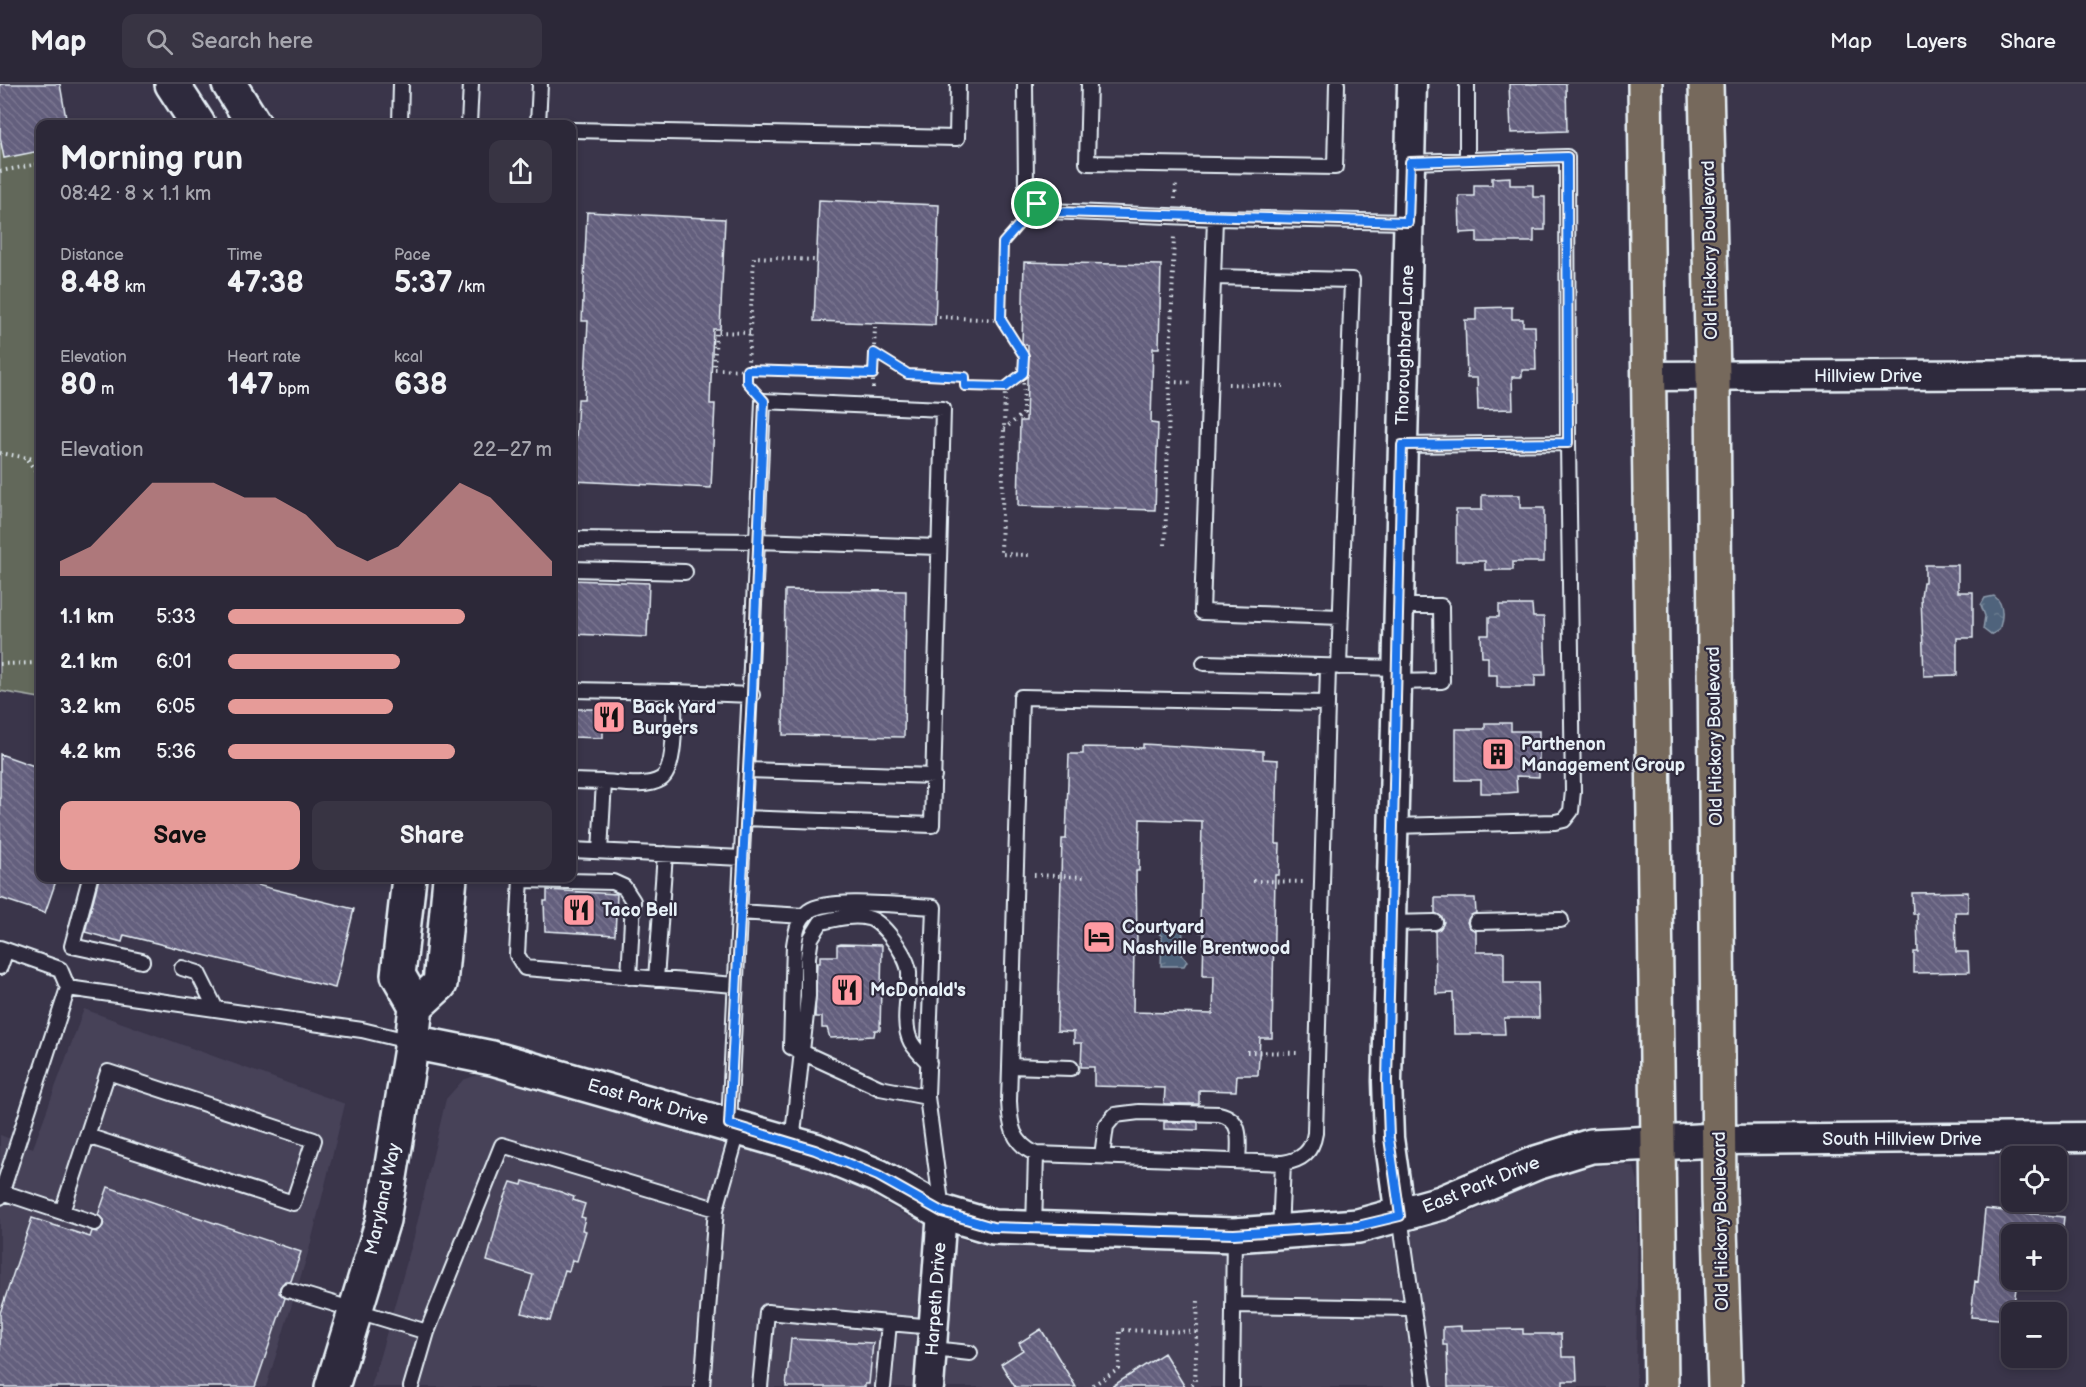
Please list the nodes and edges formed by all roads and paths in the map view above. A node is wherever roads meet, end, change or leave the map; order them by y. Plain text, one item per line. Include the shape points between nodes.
1 (172, 84) edge
2 (229, 84) edge
3 (401, 84) edge
4 (471, 84) edge
5 (540, 84) edge
6 (958, 84) edge
7 (1023, 84) edge
8 (1089, 84) edge
9 (1337, 84) edge
10 (1412, 84) edge
11 (1467, 84) edge
12 (1645, 84) edge
13 (1706, 84) edge
14 (195, 120) edge
15 (252, 120) edge
16 (400, 120) edge
17 (470, 120) edge
18 (538, 120) edge
19 (576, 130) edge
20 (1467, 160) junction
21 (1410, 162) junction
22 (1176, 164) junction
23 (36, 165) edge
24 (0, 171) edge
25 (1037, 204) junction
26 (1174, 217) junction
27 (1215, 218) junction
28 (1408, 222) junction
29 (814, 260) dead end
30 (1213, 277) junction
31 (939, 318) dead end
32 (1001, 320) junction
33 (875, 327) dead end
34 (750, 333) junction
35 (874, 353) junction
36 (747, 370) junction
37 (1023, 373) junction
38 (2086, 374) edge
39 (1649, 376) junction
40 (1713, 376) junction
41 (1005, 387) junction
42 (764, 401) junction
43 (1004, 429) junction
44 (1568, 443) junction
45 (1402, 445) junction
46 (0, 453) edge
47 (27, 459) junction
48 (36, 460) edge
49 (36, 471) edge
50 (576, 539) edge
51 (758, 541) junction
52 (1165, 545) dead end
53 (939, 546) junction
54 (1029, 555) dead end
55 (576, 569) edge
56 (685, 572) dead end
57 (1398, 606) junction
58 (1341, 617) junction
59 (36, 663) edge
60 (1204, 663) dead end
61 (0, 664) edge
62 (1334, 667) junction
63 (1396, 675) junction
64 (576, 690) edge
65 (674, 692) junction
66 (752, 695) junction
67 (1327, 703) junction
68 (747, 771) junction
69 (934, 776) junction
70 (576, 781) edge
71 (604, 782) junction
72 (744, 818) junction
73 (1392, 826) junction
74 (576, 850) edge
75 (600, 851) junction
76 (665, 854) junction
77 (742, 858) junction
78 (1016, 874) junction
79 (1087, 877) dead end
80 (576, 881) edge
81 (1253, 881) dead end
82 (89, 882) edge
83 (409, 882) edge
84 (450, 882) edge
85 (521, 882) edge
86 (1322, 882) junction
87 (738, 912) junction
88 (804, 916) junction
89 (1561, 920) dead end
90 (1435, 922) dead end
91 (1476, 922) dead end
92 (1390, 923) junction
93 (3, 949) edge
94 (142, 961) dead end
95 (0, 967) edge
96 (182, 968) dead end
97 (629, 977) junction
98 (656, 979) junction
99 (735, 985) junction
100 (68, 988) junction
101 (416, 1006) junction
102 (216, 1009) junction
103 (411, 1042) junction
104 (801, 1051) junction
105 (1247, 1052) dead end
106 (1318, 1054) junction
107 (929, 1063) junction
108 (1010, 1066) junction
109 (1071, 1068) dead end
110 (927, 1097) junction
111 (734, 1126) junction
112 (87, 1136) junction
113 (2086, 1137) edge
114 (1719, 1140) junction
115 (1659, 1141) junction
116 (792, 1143) junction
117 (1036, 1154) junction
118 (1102, 1156) junction
119 (1238, 1161) junction
120 (1283, 1163) junction
121 (5, 1164) edge
122 (1, 1194) edge
123 (716, 1209) junction
124 (62, 1212) junction
125 (942, 1212) junction
126 (1400, 1216) junction
127 (95, 1223) dead end
128 (1034, 1228) junction
129 (1280, 1232) junction
130 (1234, 1234) junction
131 (288, 1290) dead end
132 (1198, 1300) dead end
133 (1233, 1305) junction
134 (1412, 1308) junction
135 (356, 1310) junction
136 (889, 1323) junction
137 (427, 1332) junction
138 (1197, 1332) junction
139 (933, 1338) junction
140 (970, 1353) dead end
141 (1192, 1385) dead end
142 (1093, 1386) edge
143 (332, 1387) edge
144 (411, 1387) edge
145 (702, 1387) edge
146 (760, 1387) edge
147 (883, 1387) edge
148 (929, 1387) edge
149 (1232, 1387) edge
150 (1424, 1387) edge
151 (1661, 1387) edge
152 (1725, 1387) edge

1 - 14 street
2 - 15 street
3 - 16 lane
4 - 17 lane
5 - 18 lane
6 - 19 lane via 957,138
7 - 25 lane via 1024,173 1026,186
8 - 22 lane via 1087,163
9 - 22 lane via 1335,167
10 - 21 street, Thoroughbred Lane
11 - 20 lane
12 - 39 main road
13 - 40 main road, Old Hickory Boulevard
20 - 21 lane
20 - 44 lane via 1567,157
21 - 28 street, Thoroughbred Lane
22 - 26 path
23 - 24 path
25 - 26 lane via 1058,212
25 - 32 path via 1003,243
26 - 27 lane
26 - 52 path
27 - 28 lane
27 - 30 lane
28 - 45 street, Thoroughbred Lane
29 - 34 path via 754,256
30 - 58 lane via 1202,612
30 - 58 lane via 1352,280
31 - 32 path
32 - 37 path via 1024,356
33 - 35 path
34 - 36 path
34 - 36 path via 716,332 714,369
35 - 36 path via 873,374
35 - 41 path via 908,374 965,377 965,386
36 - 42 path via 747,382
37 - 41 path
37 - 43 path via 1023,414
38 - 40 street, Hillview Drive
39 - 40 street, Hillview Drive
39 - 115 main road
40 - 114 main road, Old Hickory Boulevard
41 - 43 path
42 - 51 lane
42 - 53 lane via 943,409
43 - 54 path via 1001,554
44 - 45 lane
44 - 73 lane via 1571,811 1564,820 1554,822
45 - 57 street, Thoroughbred Lane
46 - 47 path
47 - 48 path
47 - 49 path
50 - 51 lane
51 - 53 lane
51 - 66 lane
53 - 69 lane
55 - 56 lane
57 - 63 street, Thoroughbred Lane
57 - 63 lane via 1441,606 1442,681
58 - 62 lane
59 - 61 path
60 - 62 lane
62 - 63 lane
62 - 67 lane
63 - 73 street, Thoroughbred Lane
64 - 65 lane
65 - 66 lane
65 - 71 lane via 672,751 665,776 641,783
66 - 68 lane
67 - 78 lane via 1022,697
67 - 86 lane
68 - 69 lane
68 - 72 lane
69 - 72 lane via 932,825
70 - 71 lane
71 - 75 lane
72 - 77 lane
73 - 92 street, Thoroughbred Lane
74 - 75 lane
75 - 76 lane
76 - 77 lane
76 - 98 lane
77 - 87 lane
78 - 79 path
78 - 108 lane
80 - 97 lane via 613,882 624,887 633,901
81 - 86 path
82 - 94 lane via 72,946
83 - 101 street via 399,975
84 - 101 street via 440,984
85 - 97 lane via 517,955 525,968
86 - 106 lane
87 - 88 lane
87 - 99 lane
88 - 104 lane via 794,945 791,1024 791,1047
88 - 107 lane via 829,903 934,907
89 - 91 lane
90 - 92 lane
92 - 126 street, Thoroughbred Lane via 1388,1118
93 - 95 lane
93 - 100 lane via 60,969
96 - 102 lane via 198,973
97 - 98 lane
98 - 99 lane
99 - 111 lane
100 - 102 lane
100 - 121 lane
101 - 103 street, Maryland Way
102 - 103 lane via 362,1030
103 - 111 street, East Park Drive via 492,1058
103 - 135 street, Maryland Way via 383,1220
104 - 107 lane via 811,938 821,922 869,918 883,928 906,960 910,1041
104 - 110 lane via 880,1088
104 - 116 lane
105 - 106 path
106 - 120 lane via 1313,1143 1303,1157
107 - 110 lane
108 - 109 lane
108 - 117 lane via 1013,1134
110 - 125 lane
111 - 116 street, East Park Drive
111 - 123 lane
112 - 112 lane via 108,1072 314,1140 293,1203
112 - 124 lane
113 - 114 street, South Hillview Drive
114 - 115 street, East Park Drive
114 - 152 main road, Old Hickory Boulevard
115 - 126 street, East Park Drive via 1591,1146 1566,1152
115 - 151 main road
116 - 125 street, East Park Drive via 878,1176
117 - 118 lane
117 - 128 lane
118 - 119 lane
118 - 119 lane via 1106,1126 1114,1115 1219,1114 1232,1118 1238,1129
119 - 120 lane
120 - 129 lane
121 - 122 lane
122 - 124 lane
123 - 137 lane via 502,1144
123 - 145 lane
124 - 127 lane
125 - 128 street, East Park Drive via 993,1227
125 - 139 street, Harpeth Drive
126 - 129 street, East Park Drive via 1358,1226
126 - 134 lane
128 - 130 street, East Park Drive
129 - 130 street, East Park Drive
130 - 133 lane
131 - 135 lane
132 - 138 path
133 - 134 lane
133 - 149 lane
134 - 150 lane
135 - 137 lane
135 - 143 street, Maryland Way
136 - 139 lane
136 - 146 lane via 767,1312
136 - 147 lane
137 - 144 lane
138 - 141 path
138 - 142 path via 1120,1330 1119,1369
139 - 140 lane
139 - 148 street, Harpeth Drive

